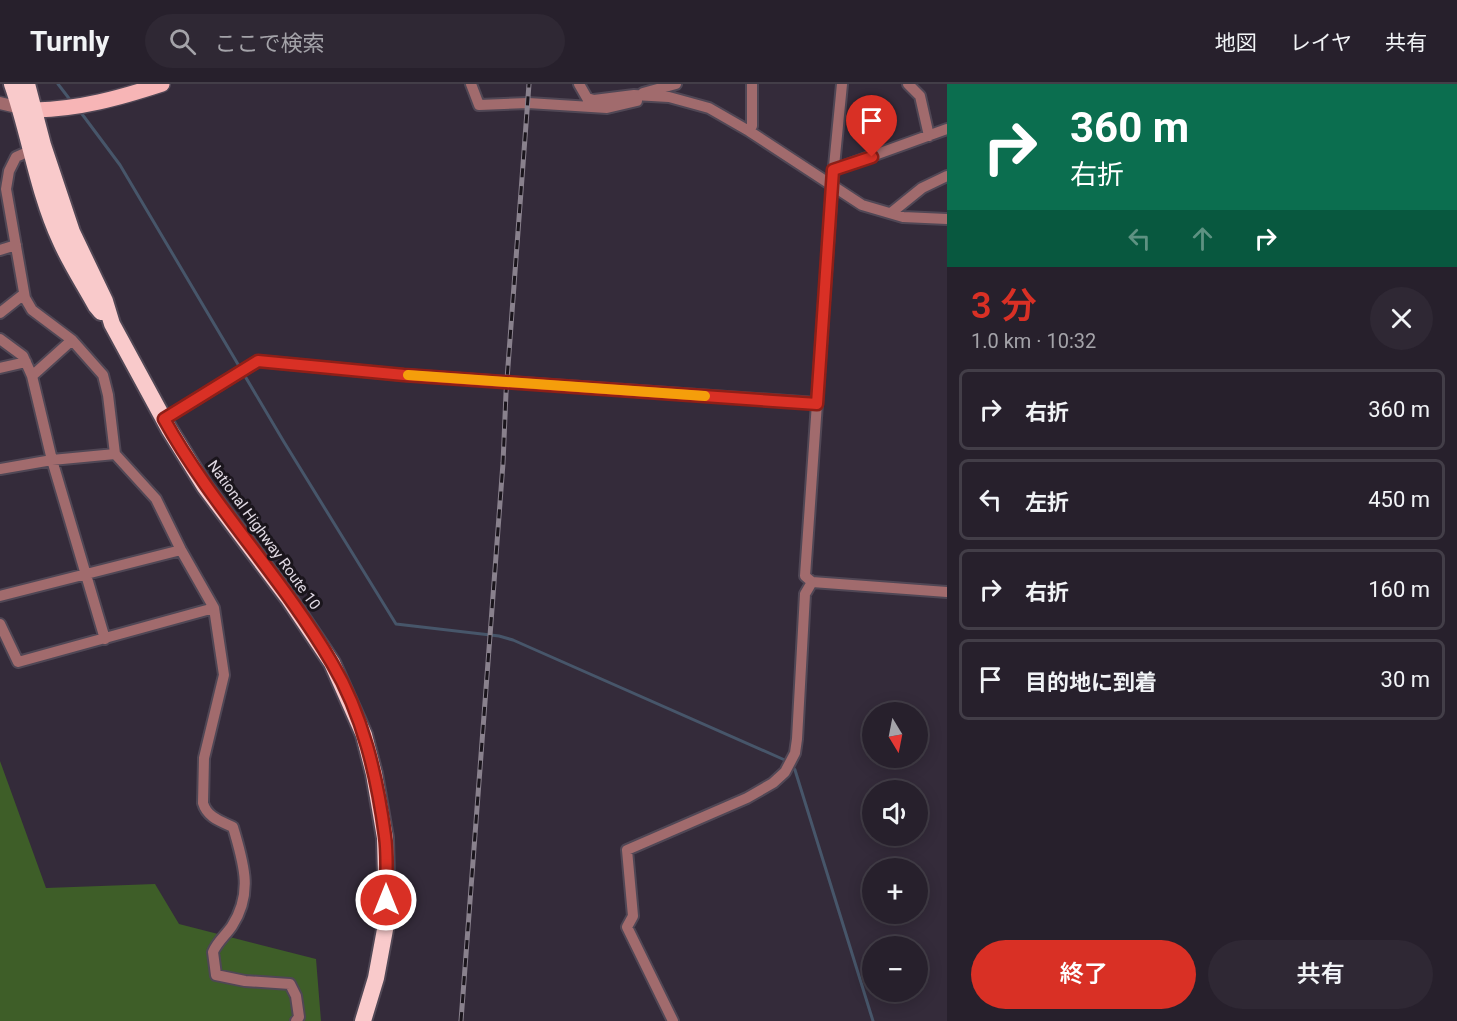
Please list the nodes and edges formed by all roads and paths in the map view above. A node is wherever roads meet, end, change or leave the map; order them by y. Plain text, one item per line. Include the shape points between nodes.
1 (12, 84) edge
2 (27, 84) edge
3 (162, 84) edge
4 (471, 84) edge
5 (579, 84) edge
6 (676, 84) edge
7 (752, 84) edge
8 (842, 84) edge
9 (908, 84) edge
10 (634, 95) junction
11 (658, 97) junction
12 (0, 103) edge
13 (28, 110) junction
14 (947, 129) edge
15 (749, 131) junction
16 (929, 136) junction
17 (36, 148) junction
18 (833, 170) junction
19 (947, 176) edge
20 (832, 187) junction
21 (891, 213) junction
22 (947, 219) edge
23 (16, 245) junction
24 (0, 250) edge
25 (24, 294) junction
26 (0, 313) edge
27 (0, 339) edge
28 (72, 340) junction
29 (26, 363) junction
30 (0, 368) edge
31 (32, 376) junction
32 (817, 404) junction
33 (164, 419) junction
34 (115, 454) junction
35 (52, 460) junction
36 (0, 469) edge
37 (181, 550) junction
38 (86, 574) junction
39 (812, 582) junction
40 (947, 592) edge
41 (0, 596) edge
42 (214, 608) junction
43 (0, 624) edge
44 (105, 639) junction
45 (296, 1021) edge
46 (363, 1021) edge
47 (673, 1021) edge

1 - 13 highway
2 - 13 highway
3 - 13 main road via 65,110
4 - 11 street via 479,105 491,106 528,103 607,108
5 - 10 street via 587,98 594,100
6 - 10 street
7 - 15 street
8 - 18 street
9 - 16 street via 921,96
10 - 11 street
11 - 15 street via 709,108
12 - 13 street
13 - 17 highway, National Highway Route 10
14 - 16 street
15 - 20 street
16 - 18 street
17 - 23 street via 16,157 9,171 6,189
17 - 33 highway, National Highway Route 10 via 60,240
18 - 20 street
19 - 21 street via 922,188
20 - 21 street via 862,205
20 - 32 street
21 - 22 street
23 - 24 street
23 - 25 street
25 - 26 street
25 - 28 street via 32,310
27 - 29 street via 23,356
28 - 31 street
28 - 34 street via 103,375
29 - 30 street
29 - 31 street
31 - 35 street
32 - 33 street via 258,361
32 - 39 street via 805,576
33 - 46 highway, National Highway Route 10 via 205,487 290,599 332,663 364,735 385,838 386,924
34 - 35 street
34 - 37 street via 156,499
35 - 36 street
35 - 38 street
37 - 38 street
37 - 42 street
38 - 41 street
38 - 44 street
39 - 40 street
39 - 47 street via 805,594 798,739 786,770 747,798 627,850 633,916 627,927
42 - 44 street
42 - 45 street via 224,675 204,758 203,803 205,811 232,827 243,862 246,889 233,925 213,952 216,975 290,984 296,996
43 - 44 street via 18,662

